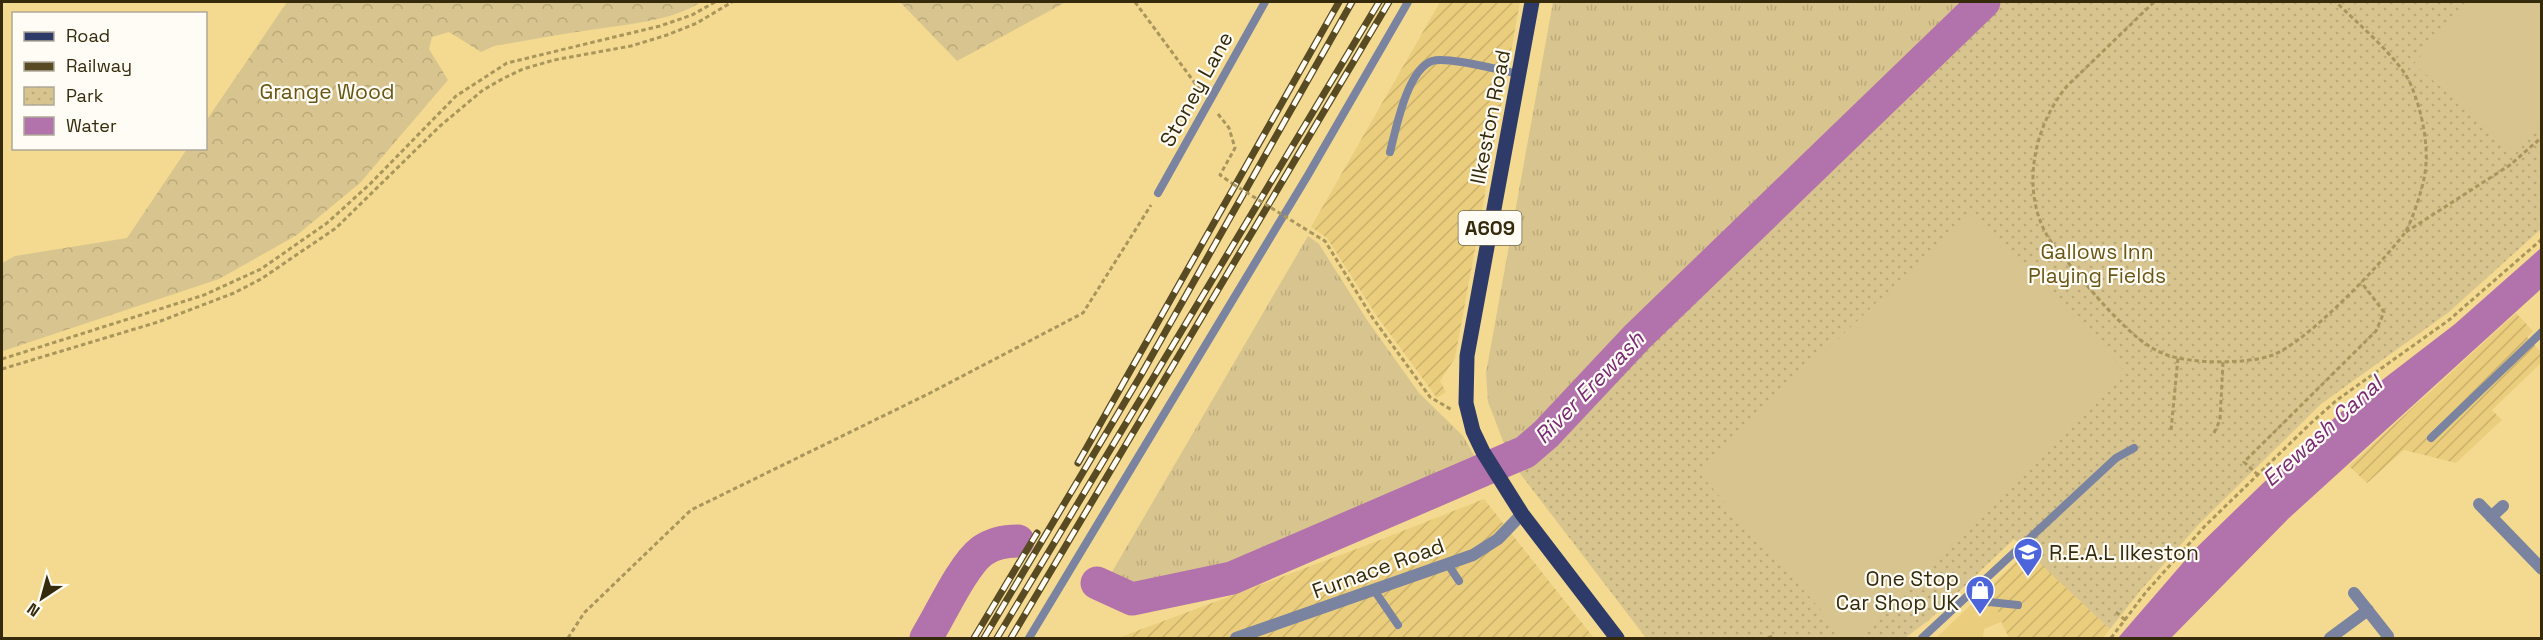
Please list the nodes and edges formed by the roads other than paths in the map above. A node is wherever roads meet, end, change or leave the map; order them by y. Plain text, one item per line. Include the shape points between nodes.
1 (1265, 2) edge
2 (1408, 2) edge
3 (1532, 2) edge
4 (1520, 74) junction
5 (1390, 152) dead end
6 (1158, 194) road end
7 (2541, 332) edge
8 (2431, 438) dead end
9 (2134, 448) dead end
10 (2479, 504) dead end
11 (2503, 506) dead end
12 (1522, 514) junction
13 (2491, 517) junction
14 (1447, 563) junction
15 (2541, 569) edge
16 (1459, 581) dead end
17 (1374, 590) junction
18 (1972, 592) junction
19 (2354, 593) dead end
20 (2018, 605) dead end
21 (2368, 610) junction
22 (1398, 625) dead end
23 (2388, 636) dead end
24 (1029, 639) edge
25 (1236, 639) edge
26 (1617, 639) edge
27 (1922, 639) edge
28 (2330, 639) edge

1 - 6 lane, Stoney Lane
2 - 24 lane
3 - 4 main road, Ilkeston Road / A609
4 - 5 lane via 1434,60 1425,65 1404,101
4 - 12 main road, Ilkeston Road / A609 via 1467,356 1465,385 1468,414 1483,452
7 - 8 lane
9 - 18 lane via 2116,458
10 - 13 street
11 - 13 street
12 - 14 street, Furnace Road via 1484,550
12 - 26 main road, A609
13 - 15 street
14 - 16 lane
14 - 17 street, Furnace Road
17 - 22 lane
17 - 25 street, Furnace Road
18 - 20 lane via 1989,602
18 - 27 lane
19 - 21 street
21 - 23 street
21 - 28 street

